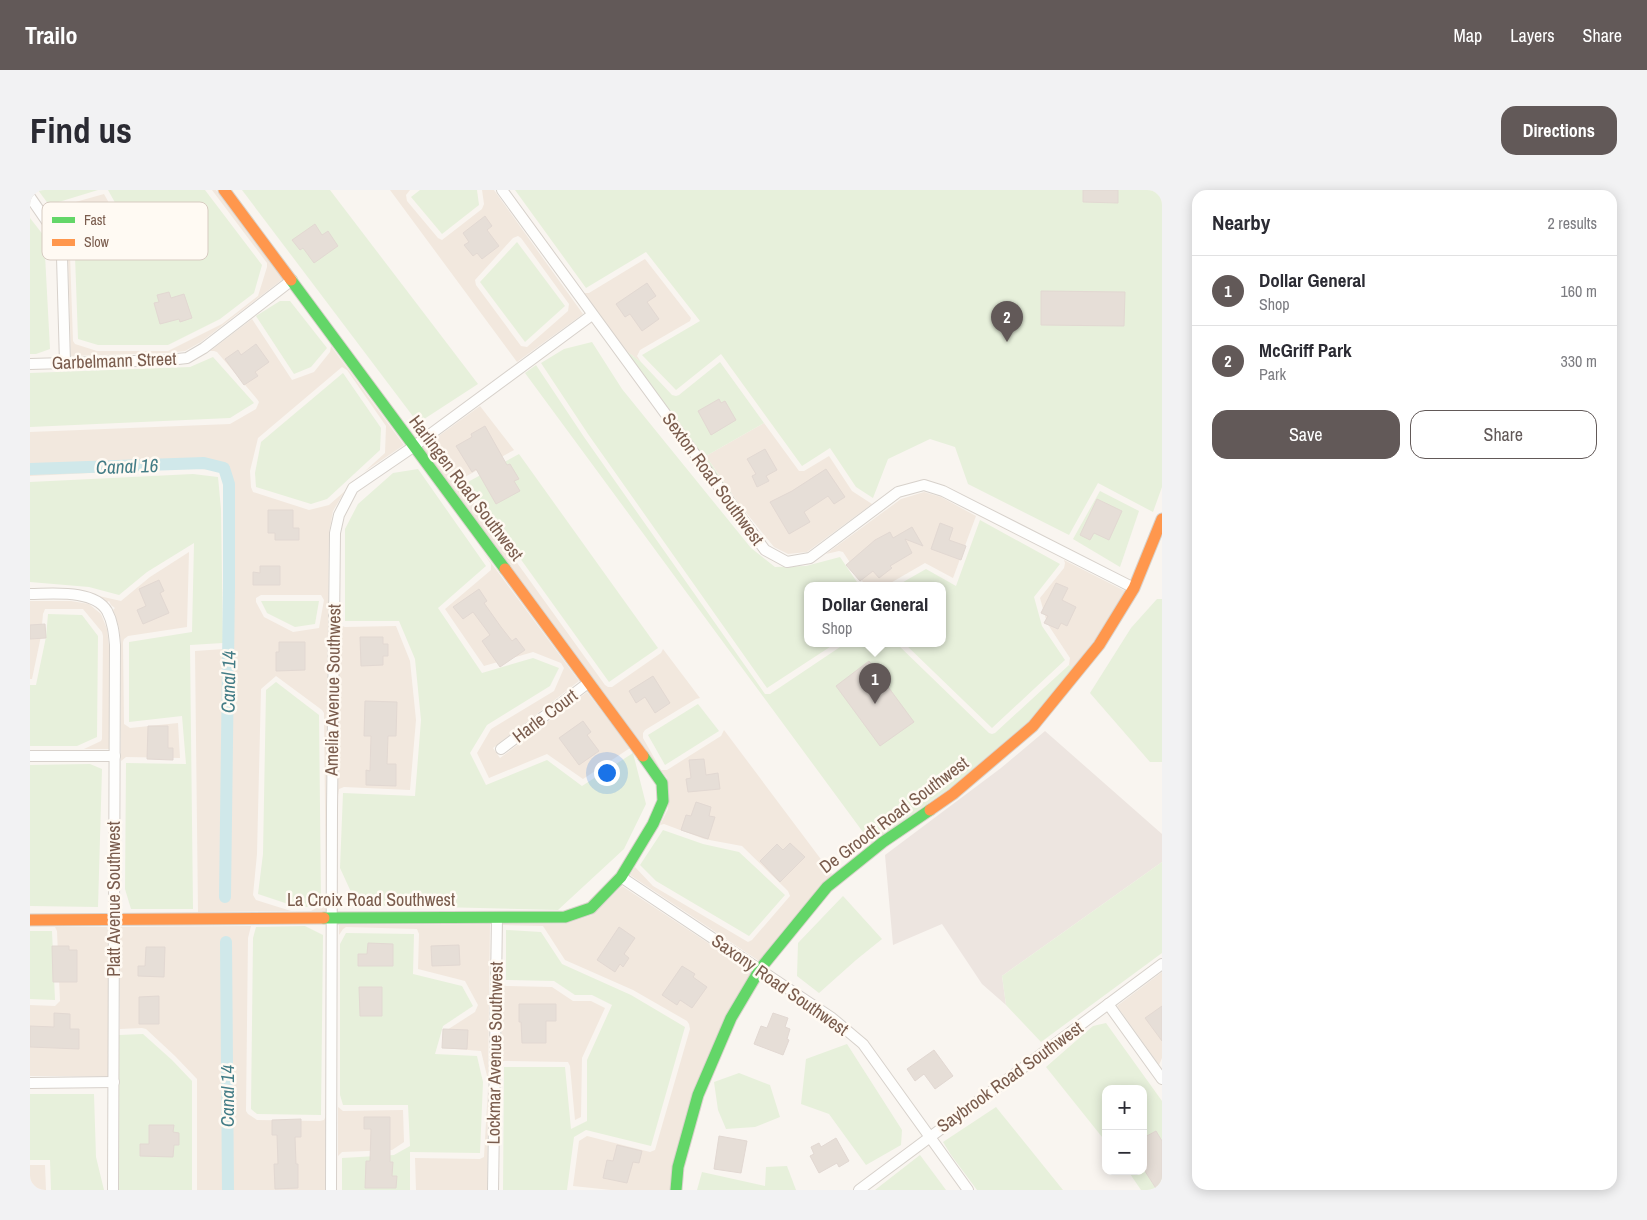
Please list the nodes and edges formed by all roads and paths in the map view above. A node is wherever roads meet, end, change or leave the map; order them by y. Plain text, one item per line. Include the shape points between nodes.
1 (224, 190) edge
2 (502, 190) edge
3 (30, 198) edge
4 (42, 215) edge
5 (62, 260) edge
6 (292, 280) junction
7 (592, 315) junction
8 (65, 363) junction
9 (30, 364) edge
10 (413, 447) junction
11 (1162, 518) edge
12 (1134, 588) junction
13 (30, 594) edge
14 (588, 683) junction
15 (501, 749) dead end
16 (30, 756) edge
17 (115, 756) junction
18 (660, 811) joint
19 (621, 877) junction
20 (497, 917) junction
21 (332, 918) junction
22 (30, 920) edge
23 (114, 920) junction
24 (1162, 964) edge
25 (760, 969) junction
26 (1108, 1004) junction
27 (1162, 1080) edge
28 (114, 1082) junction
29 (30, 1083) edge
30 (929, 1137) junction
31 (113, 1190) edge
32 (332, 1190) edge
33 (493, 1190) edge
34 (676, 1190) edge
35 (859, 1190) edge
36 (968, 1190) edge

1 - 6 street, Harlingen Road Southwest
2 - 7 street, Sexton Road Southwest
3 - 4 street
5 - 8 street
6 - 8 street, Garbelmann Street via 187,358
6 - 10 street, Harlingen Road Southwest
7 - 10 street, Amelia Avenue Southwest
7 - 12 street, Sexton Road Southwest via 765,550 786,562 810,558 898,492 924,485 943,491
8 - 9 street, Garbelmann Street
10 - 14 street, Harlingen Road Southwest
10 - 21 street, Amelia Avenue Southwest via 353,488 339,515 335,533
11 - 12 street, De Groodt Road Southwest
12 - 25 street, De Groodt Road Southwest via 1099,645 1033,726 953,794 883,842 828,887
13 - 17 street, Platt Avenue Southwest via 72,594 91,598 106,610 115,645
14 - 15 street, Harle Court
14 - 18 street, Harlingen Road Southwest via 662,783
16 - 17 street
17 - 23 street, Platt Avenue Southwest
18 - 19 street, La Croix Road Southwest
19 - 20 street, La Croix Road Southwest via 591,908 565,917
19 - 25 street, Saxony Road Southwest
20 - 21 street, La Croix Road Southwest
20 - 33 street, Lockmar Avenue Southwest
21 - 23 street, La Croix Road Southwest
21 - 32 street, Amelia Avenue Southwest
22 - 23 street, La Croix Road Southwest
23 - 28 street, Platt Avenue Southwest
24 - 26 street, Saybrook Road Southwest
25 - 30 street, Saxony Road Southwest via 832,1018 863,1044
25 - 34 street, De Groodt Road Southwest via 731,1018 698,1095 678,1167
26 - 27 street
26 - 30 street, Saybrook Road Southwest
28 - 29 street
28 - 31 street, Platt Avenue Southwest
30 - 35 street, Saybrook Road Southwest
30 - 36 street, Saxony Road Southwest

